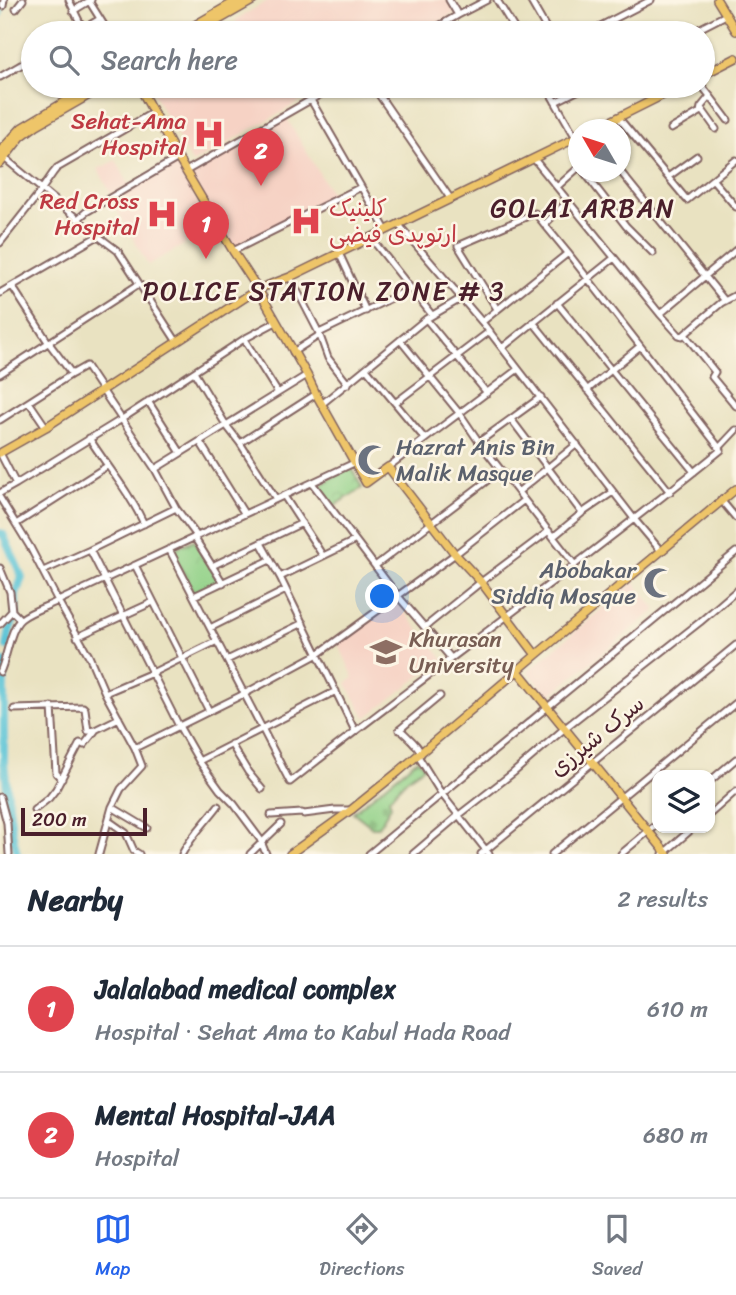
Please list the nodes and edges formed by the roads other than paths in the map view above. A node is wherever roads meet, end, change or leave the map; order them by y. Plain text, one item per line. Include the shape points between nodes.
1 (23, 0) edge
2 (69, 0) edge
3 (239, 0) edge
4 (253, 0) edge
5 (449, 0) edge
6 (487, 0) edge
7 (498, 0) edge
8 (530, 0) edge
9 (651, 0) edge
10 (717, 0) edge
11 (91, 1) edge
12 (16, 9) dead end
13 (73, 11) junction
14 (457, 15) junction
15 (726, 16) junction
16 (100, 19) joint
17 (79, 21) edge
18 (97, 21) edge
19 (203, 21) edge
20 (216, 21) edge
21 (447, 21) edge
22 (510, 21) edge
23 (542, 21) edge
24 (610, 21) edge
25 (715, 21) edge
26 (736, 31) edge
27 (736, 58) edge
28 (21, 65) edge
29 (715, 69) edge
30 (0, 77) edge
31 (72, 98) edge
32 (83, 98) edge
33 (146, 98) edge
34 (314, 98) edge
35 (381, 98) edge
36 (553, 98) edge
37 (563, 98) edge
38 (657, 98) edge
39 (708, 98) edge
40 (712, 98) edge
41 (311, 100) junction
42 (555, 102) junction
43 (701, 108) junction
44 (154, 112) junction
45 (618, 117) junction
46 (614, 119) edge
47 (729, 120) dead end
48 (568, 123) edge
49 (671, 129) dead end
50 (716, 129) dead end
51 (568, 142) edge
52 (697, 156) dead end
53 (1, 157) edge
54 (178, 158) junction
55 (534, 159) junction
56 (736, 160) edge
57 (186, 171) junction
58 (667, 177) junction
59 (568, 178) edge
60 (713, 180) junction
61 (592, 182) edge
62 (628, 182) edge
63 (361, 187) junction
64 (556, 187) junction
65 (41, 189) junction
66 (450, 198) junction
67 (568, 201) junction
68 (736, 207) edge
69 (78, 219) junction
70 (398, 224) junction
71 (544, 225) junction
72 (386, 230) junction
73 (98, 236) junction
74 (371, 237) junction
75 (0, 243) edge
76 (736, 250) edge
77 (233, 251) junction
78 (339, 253) junction
79 (568, 253) junction
80 (653, 253) dead end
81 (614, 258) junction
82 (705, 275) junction
83 (290, 277) junction
84 (586, 278) junction
85 (139, 284) junction
86 (12, 286) junction
87 (258, 289) junction
88 (410, 289) junction
89 (0, 293) edge
90 (736, 295) edge
91 (462, 298) junction
92 (724, 300) junction
93 (557, 303) junction
94 (497, 309) junction
95 (366, 311) junction
96 (660, 314) junction
97 (429, 317) junction
98 (276, 322) junction
99 (482, 322) junction
100 (533, 322) junction
101 (489, 331) junction
102 (319, 333) junction
103 (685, 334) junction
104 (244, 339) junction
105 (400, 340) junction
106 (48, 342) junction
107 (177, 342) junction
108 (639, 346) junction
109 (502, 348) junction
110 (293, 352) junction
111 (456, 356) junction
112 (366, 368) junction
113 (518, 369) junction
114 (611, 370) junction
115 (194, 372) junction
116 (0, 374) edge
117 (72, 374) junction
118 (307, 375) junction
119 (429, 377) junction
120 (348, 384) junction
121 (102, 389) junction
122 (587, 390) junction
123 (278, 393) junction
124 (487, 393) junction
125 (316, 394) junction
126 (541, 397) junction
127 (148, 401) junction
128 (29, 402) junction
129 (323, 403) junction
130 (395, 403) junction
131 (736, 406) edge
132 (460, 414) junction
133 (122, 419) junction
134 (511, 419) junction
135 (0, 420) edge
136 (226, 425) junction
137 (46, 427) junction
138 (736, 430) edge
139 (89, 438) junction
140 (425, 439) junction
141 (200, 442) junction
142 (480, 442) junction
143 (240, 443) junction
144 (576, 444) junction
145 (719, 447) junction
146 (0, 453) edge
147 (181, 453) junction
148 (355, 463) junction
149 (107, 466) junction
150 (388, 467) junction
151 (548, 467) junction
152 (155, 469) junction
153 (501, 470) junction
154 (694, 472) junction
155 (312, 482) junction
156 (16, 484) junction
157 (736, 489) edge
158 (518, 492) junction
159 (613, 492) junction
160 (670, 492) junction
161 (0, 495) edge
162 (284, 496) junction
163 (276, 499) junction
164 (524, 500) junction
165 (722, 500) junction
166 (176, 508) junction
167 (244, 513) junction
168 (582, 513) junction
169 (736, 516) edge
170 (635, 520) junction
171 (302, 523) junction
172 (16, 524) junction
173 (144, 524) junction
174 (431, 524) junction
175 (549, 531) junction
176 (195, 536) junction
177 (553, 537) junction
178 (354, 541) junction
179 (261, 543) junction
180 (169, 548) junction
181 (90, 550) junction
182 (661, 551) junction
183 (736, 552) edge
184 (455, 554) junction
185 (323, 555) junction
186 (270, 560) junction
187 (135, 565) junction
188 (575, 565) junction
189 (212, 566) junction
190 (375, 566) junction
191 (1, 571) edge
192 (43, 571) junction
193 (280, 577) junction
194 (104, 578) junction
195 (481, 582) junction
196 (223, 583) junction
197 (286, 590) junction
198 (736, 592) edge
199 (397, 595) junction
200 (194, 596) junction
201 (58, 601) junction
202 (153, 602) junction
203 (12, 611) junction
204 (124, 616) junction
205 (506, 616) junction
206 (20, 619) junction
207 (303, 623) junction
208 (0, 624) edge
209 (425, 627) junction
210 (210, 628) junction
211 (77, 638) junction
212 (217, 641) junction
213 (736, 645) edge
214 (318, 654) junction
215 (536, 654) junction
216 (182, 658) junction
217 (451, 658) junction
218 (227, 660) junction
219 (518, 671) junction
220 (0, 672) edge
221 (152, 673) junction
222 (336, 691) junction
223 (105, 693) junction
224 (244, 694) junction
225 (440, 696) dead end
226 (736, 703) edge
227 (52, 707) junction
228 (547, 707) junction
229 (14, 709) dead end
230 (209, 711) junction
231 (120, 718) junction
232 (179, 726) junction
233 (262, 728) junction
234 (565, 728) junction
235 (95, 730) junction
236 (355, 731) junction
237 (231, 744) junction
238 (135, 748) junction
239 (419, 755) junction
240 (736, 759) edge
241 (199, 761) junction
242 (592, 762) junction
243 (715, 777) edge
244 (62, 779) junction
245 (262, 789) dead end
246 (736, 791) edge
247 (441, 793) junction
248 (0, 797) edge
249 (621, 797) junction
250 (218, 806) dead end
251 (112, 807) junction
252 (34, 810) dead end
253 (351, 810) junction
254 (715, 810) edge
255 (271, 815) dead end
256 (459, 815) junction
257 (110, 821) junction
258 (4, 824) edge
259 (281, 824) dead end
260 (147, 828) dead end
261 (652, 828) edge
262 (649, 831) junction
263 (687, 833) edge
264 (261, 844) junction
265 (485, 853) edge
266 (665, 853) edge
267 (9, 854) edge
268 (99, 854) edge
269 (139, 854) edge
270 (182, 854) edge
271 (250, 854) edge
272 (266, 854) edge
273 (290, 854) edge
274 (369, 854) edge
275 (413, 854) edge
276 (552, 854) edge
277 (621, 854) edge

1 - 12 street
2 - 13 street
3 - 19 highway
4 - 20 highway
5 - 14 street
6 - 14 street
7 - 22 street
8 - 23 street
9 - 24 street
10 - 15 main road
11 - 13 street
11 - 16 street
13 - 17 street
14 - 21 street
15 - 25 street
15 - 26 main road
16 - 18 street
27 - 29 main road
28 - 30 street
31 - 53 highway via 22,128
32 - 53 highway via 36,125
33 - 44 main road
34 - 41 street
35 - 66 street
36 - 42 street
37 - 42 street
38 - 45 main road
39 - 43 street
40 - 47 street
41 - 57 street
41 - 63 street
42 - 48 street
43 - 49 street
43 - 50 street
44 - 54 main road
44 - 65 street via 57,168
45 - 46 main road
45 - 58 street
51 - 55 main road
52 - 58 street
53 - 65 street
54 - 57 main road
54 - 69 street
55 - 64 street
55 - 66 main road
56 - 60 street
57 - 77 main road
58 - 60 street via 687,200
59 - 64 street
60 - 68 street
61 - 80 street
62 - 82 street
63 - 72 street
63 - 77 street
64 - 67 street
65 - 69 street
65 - 75 street
66 - 70 main road
67 - 71 street
67 - 81 street
69 - 73 street
70 - 72 main road
70 - 91 street
71 - 79 street
71 - 94 street via 534,213 458,246
72 - 74 main road
73 - 85 street via 118,251
73 - 86 street
74 - 78 main road
74 - 88 street
76 - 82 street
77 - 87 main road
78 - 83 main road
78 - 95 street
79 - 84 street
79 - 94 street
81 - 84 street
81 - 96 street
82 - 92 street
82 - 96 street
83 - 87 main road
83 - 102 street
84 - 93 street
84 - 108 street
85 - 106 street
85 - 107 street
86 - 89 street
86 - 106 street
87 - 98 main road
87 - 107 main road
88 - 95 street
88 - 97 street
90 - 92 street
91 - 97 street
91 - 99 street
92 - 103 street
93 - 100 street
93 - 114 street
94 - 99 street
95 - 102 street
96 - 103 street via 680,336
97 - 105 street
97 - 111 street
98 - 104 street
98 - 110 main road
99 - 101 street
100 - 109 street
100 - 122 street
101 - 109 street
101 - 111 street
102 - 110 street
102 - 120 street via 328,358
103 - 131 street
104 - 115 street
104 - 123 street
105 - 112 street
105 - 119 street
106 - 116 street
106 - 117 street
107 - 121 main road
108 - 114 street
108 - 145 street
109 - 113 street
110 - 118 main road
111 - 119 street
111 - 124 street
112 - 120 street
112 - 130 street
113 - 124 street
113 - 126 street
114 - 122 street
114 - 154 street
115 - 127 street
115 - 136 street
117 - 121 street via 86,366
117 - 128 street
118 - 123 street
118 - 125 main road
119 - 130 street
119 - 132 street
120 - 129 street
121 - 133 street
121 - 137 main road
122 - 160 street
123 - 136 street
124 - 132 street
125 - 129 main road
125 - 143 street
126 - 134 street
126 - 144 street
127 - 133 street
127 - 147 street
128 - 135 street
128 - 137 street
129 - 148 main road
130 - 140 street
132 - 140 street
132 - 142 street
133 - 139 street
133 - 152 street
134 - 142 street
134 - 151 street
136 - 141 street
136 - 143 street
137 - 146 main road
138 - 145 street
139 - 149 street
139 - 156 street
140 - 150 street
141 - 147 street
141 - 167 street
142 - 153 street
143 - 163 street
144 - 151 street
144 - 159 street
145 - 154 street via 721,450
146 - 156 street
147 - 152 street
148 - 150 main road via 366,483
148 - 155 street
149 - 172 street
149 - 173 street
150 - 174 main road
151 - 158 street
151 - 168 street
152 - 166 street
153 - 158 street
153 - 174 street
154 - 160 street
155 - 162 street
155 - 178 street
156 - 161 street
157 - 165 main road
158 - 164 street
159 - 168 street
159 - 170 street
160 - 170 street
161 - 172 street
162 - 163 street
162 - 171 street
163 - 167 street
164 - 175 street
164 - 184 street
165 - 169 street
165 - 182 main road
166 - 173 street
166 - 176 street
167 - 176 street
168 - 177 street
170 - 182 street
170 - 188 street
171 - 179 street
171 - 185 street
172 - 192 street
173 - 181 street
174 - 184 main road
174 - 190 street
175 - 177 street
175 - 195 street
176 - 180 street
176 - 189 street
177 - 188 street
178 - 185 street
178 - 190 street
179 - 186 street
179 - 189 street
180 - 187 street
180 - 200 street
181 - 192 street
181 - 194 street
182 - 215 main road
183 - 228 street
184 - 195 main road
184 - 199 street
185 - 193 street
186 - 193 street
186 - 196 street
187 - 194 street
187 - 202 street
188 - 205 street
189 - 196 street
190 - 199 street
191 - 203 street
192 - 201 street
193 - 197 street
194 - 201 street
194 - 204 street
195 - 205 main road
195 - 209 street
196 - 200 street
197 - 207 street
197 - 210 street
198 - 234 street
199 - 209 street
199 - 214 street
200 - 210 street
201 - 206 street
201 - 211 street
202 - 204 street
202 - 216 street
203 - 206 street
203 - 208 street
204 - 211 street
204 - 221 street
205 - 215 main road
205 - 217 street
206 - 220 street
207 - 214 street
207 - 218 street
209 - 217 street
210 - 212 street
211 - 223 street
212 - 216 street
212 - 218 street
213 - 242 street, سرک شیرزی
214 - 222 street
214 - 224 street
215 - 219 main road
216 - 221 street
216 - 230 street
217 - 236 street
218 - 224 street
219 - 228 main road
219 - 239 main road
221 - 223 street
221 - 232 street
222 - 233 street
222 - 236 street
223 - 231 street
224 - 230 street
224 - 233 street
225 - 239 street via 399,729 416,744
226 - 249 street
227 - 229 street
227 - 235 street via 83,707 88,731
227 - 244 street via 56,773
228 - 234 main road
228 - 247 street
230 - 232 street
231 - 235 street
231 - 238 street
232 - 238 street
232 - 241 street
233 - 236 street via 290,782
233 - 237 street
234 - 242 main road
234 - 256 street
235 - 244 street via 84,745 80,743
237 - 241 street
237 - 245 street
238 - 251 street via 142,766
239 - 247 street
239 - 253 main road
240 - 243 street
241 - 264 street
242 - 249 main road
242 - 265 street, سرک شیرزی
244 - 252 street
246 - 254 street
247 - 256 street
247 - 274 street
248 - 258 street
249 - 262 main road
249 - 276 street
250 - 270 street
251 - 257 street
251 - 260 street
253 - 255 street
253 - 273 main road
256 - 265 street
256 - 275 street
257 - 268 street
257 - 269 street via 126,833
258 - 267 street
259 - 264 street
261 - 262 street
262 - 266 main road
262 - 277 street
263 - 266 street
264 - 271 street
264 - 272 street

